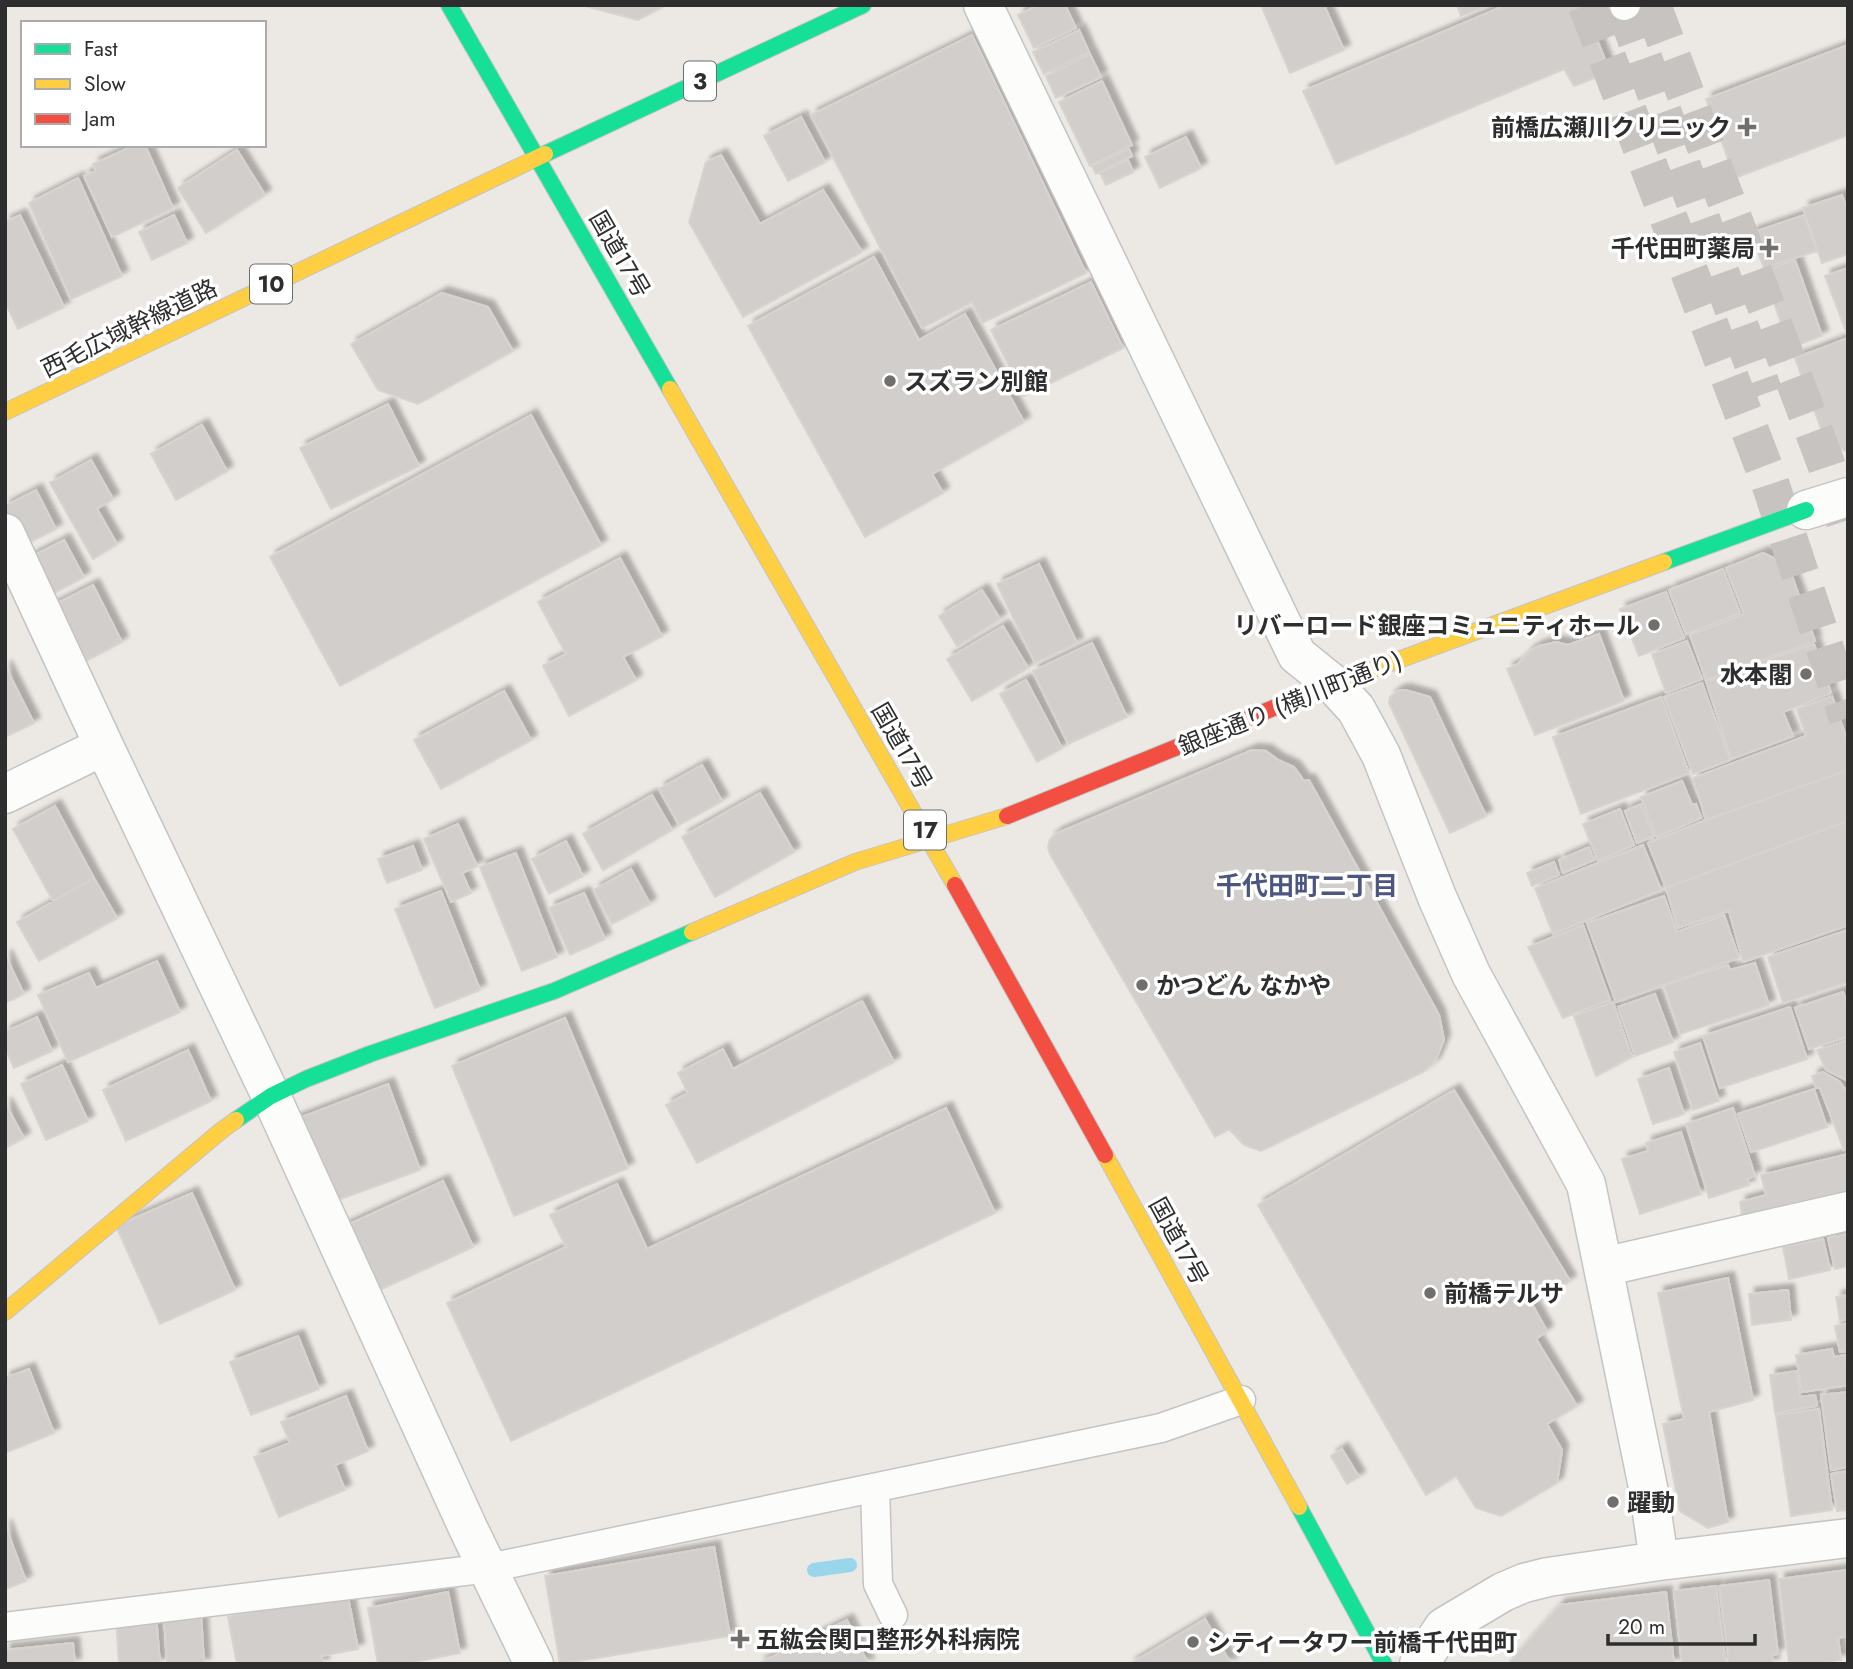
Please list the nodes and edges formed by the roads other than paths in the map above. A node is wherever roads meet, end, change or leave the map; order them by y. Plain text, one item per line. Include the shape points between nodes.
1 (449, 5) edge
2 (863, 5) edge
3 (983, 5) edge
4 (538, 157) junction
5 (5, 412) edge
6 (1848, 497) edge
7 (1806, 510) joint
8 (5, 533) edge
9 (1334, 684) junction
10 (104, 746) junction
11 (5, 794) edge
12 (930, 840) junction
13 (271, 1096) junction
14 (1848, 1212) edge
15 (1603, 1267) junction
16 (5, 1311) edge
17 (1241, 1401) junction
18 (875, 1488) junction
19 (1848, 1538) edge
20 (1659, 1561) junction
21 (489, 1568) junction
22 (892, 1615) dead end
23 (5, 1627) edge
24 (534, 1664) edge
25 (1384, 1664) edge
26 (1419, 1664) edge

1 - 4 main road, 国道17号 / 17
2 - 4 main road, 3
3 - 9 street via 1297,655
4 - 5 main road, 西毛広域幹線道路 / 10
4 - 12 main road, 国道17号 / 17
6 - 7 street, 銀座通り (横川町通り)
7 - 9 main road, 銀座通り (横川町通り)
8 - 10 street
9 - 12 main road, 銀座通り (横川町通り) via 1012,815
9 - 15 street via 1356,709 1381,755 1471,974 1586,1184
10 - 11 street
10 - 13 street
12 - 13 main road, 銀座通り (横川町通り) via 855,862 554,991 370,1054
12 - 17 main road, 国道17号 / 17
13 - 16 main road, 銀座通り (横川町通り) via 222,1130
13 - 21 street
14 - 15 street
15 - 20 street
17 - 18 lane via 1161,1428
17 - 25 main road, 国道17号 / 17
18 - 21 lane
18 - 22 lane via 878,1584
19 - 20 street
20 - 26 street via 1548,1577 1503,1592 1444,1627
21 - 23 lane
21 - 24 street

